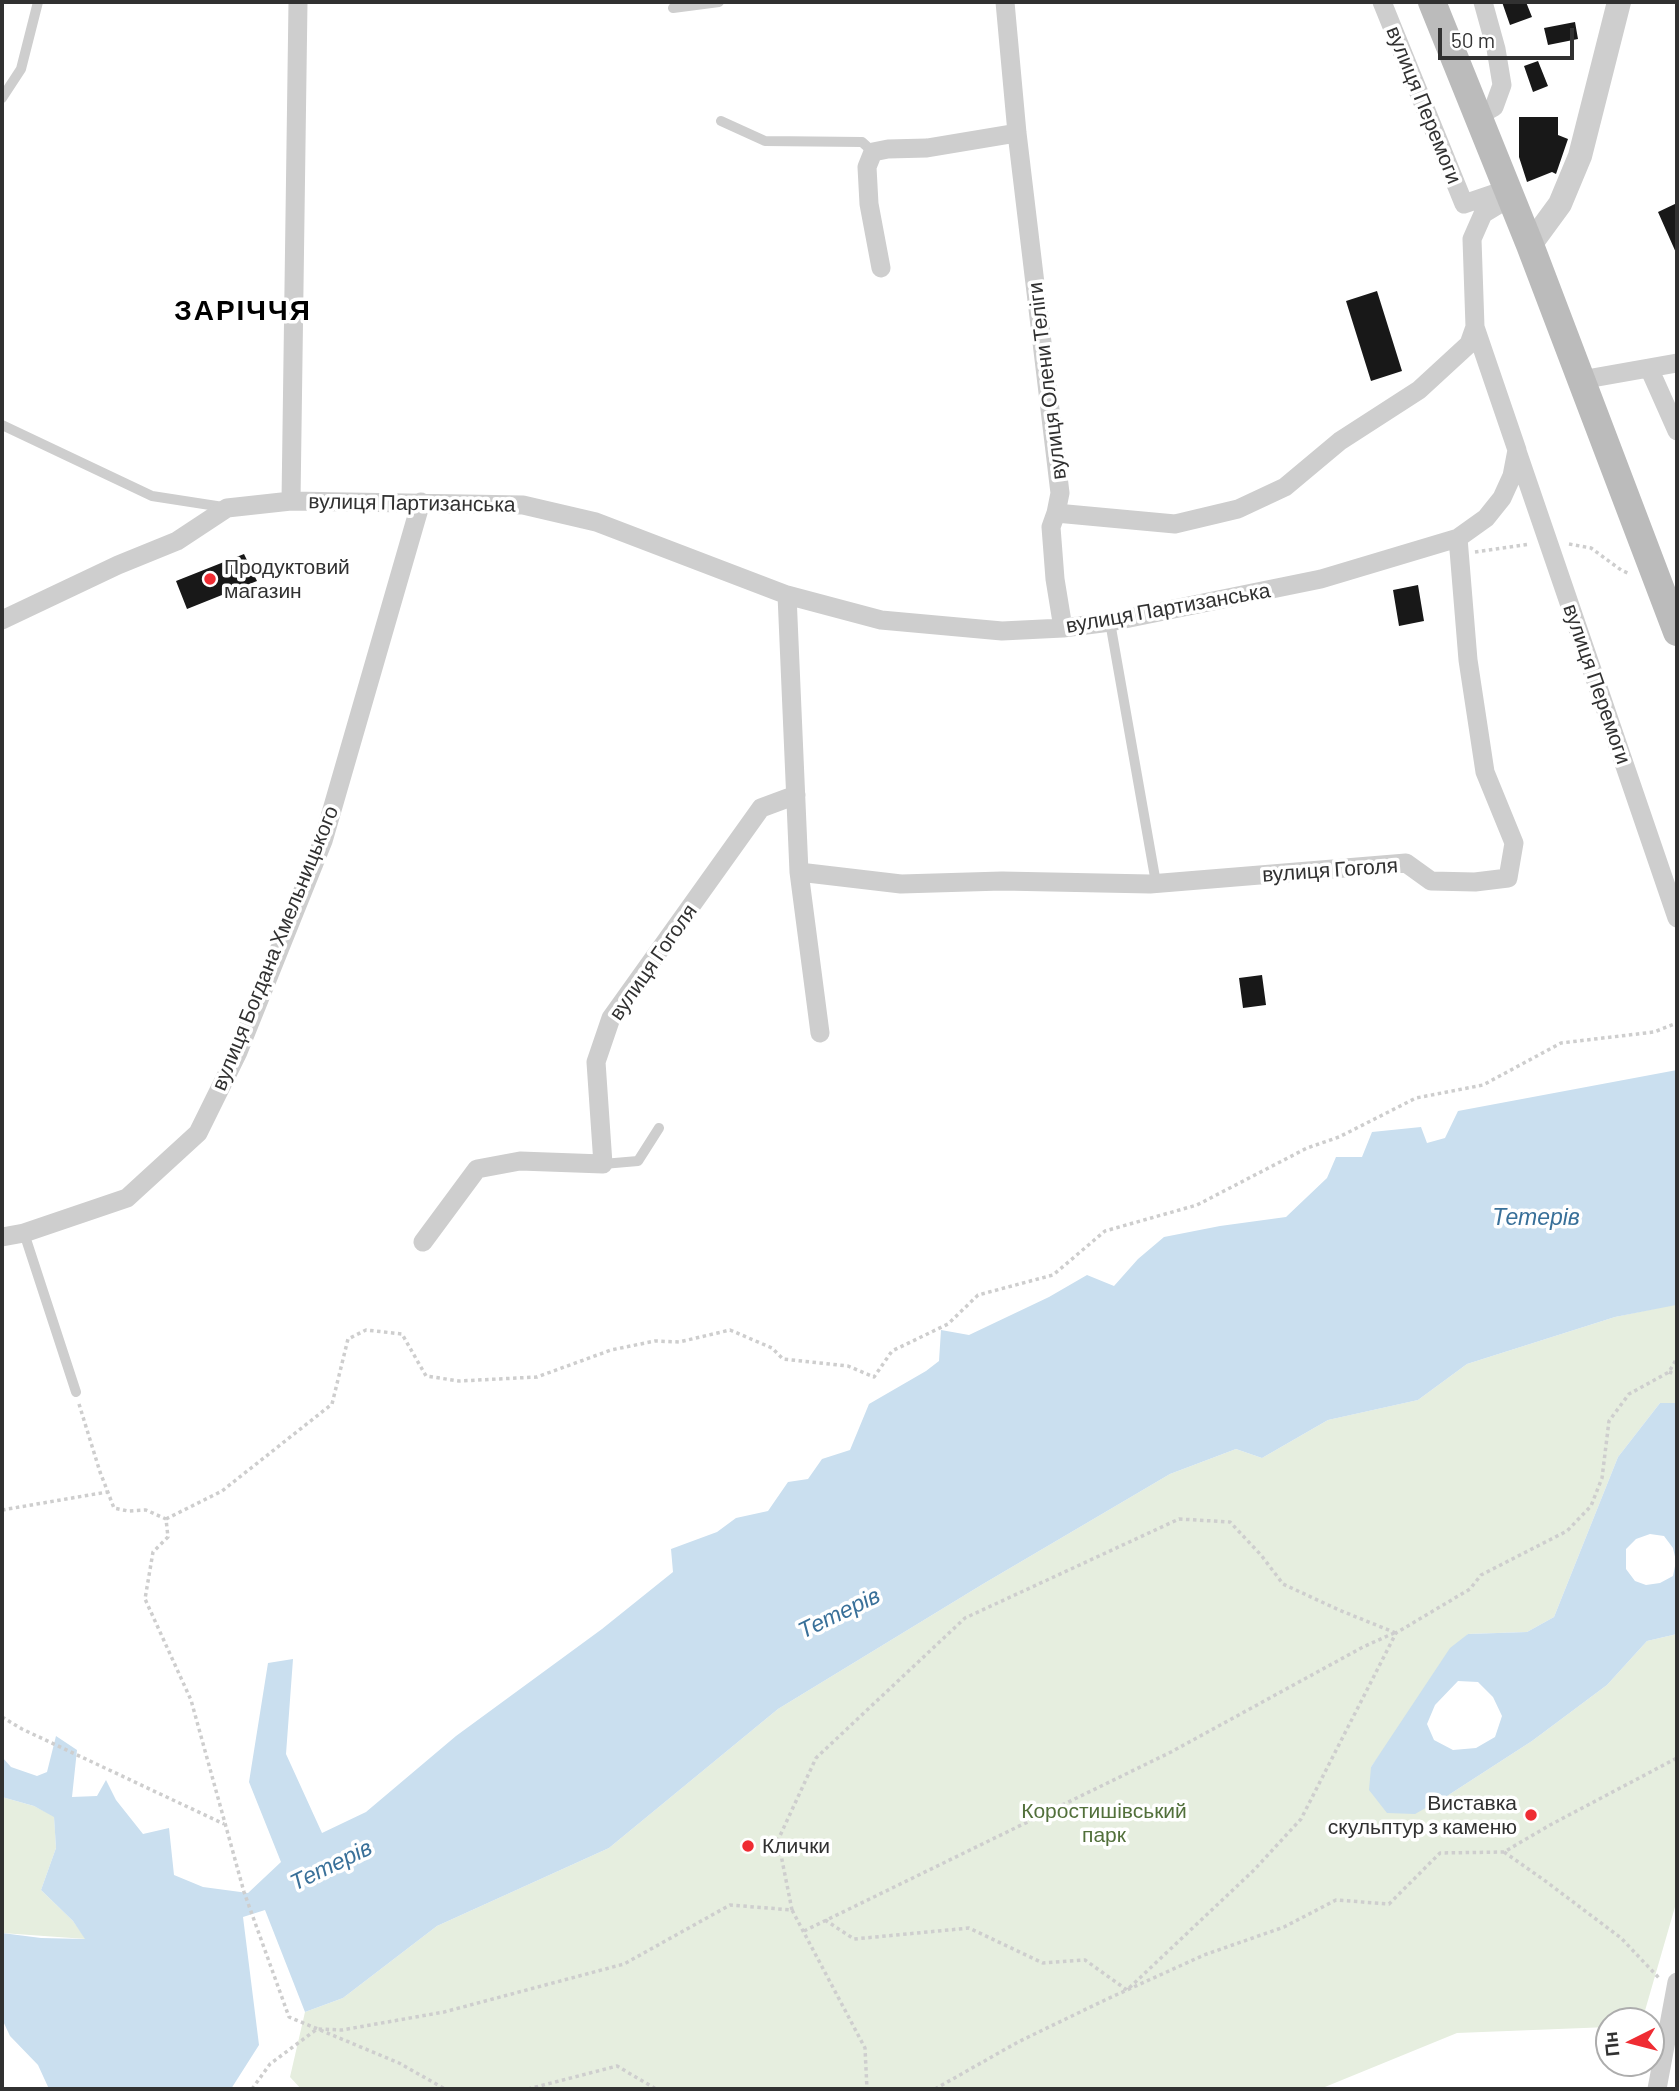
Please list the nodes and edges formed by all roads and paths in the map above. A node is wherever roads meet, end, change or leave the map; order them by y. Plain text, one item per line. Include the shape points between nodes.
1 (38, 2) edge
2 (298, 2) edge
3 (719, 2) edge
4 (1005, 2) edge
5 (1382, 2) edge
6 (1432, 2) edge
7 (1483, 2) edge
8 (1619, 2) edge
9 (673, 8) dead end
10 (2, 98) edge
11 (1478, 116) junction
12 (721, 121) dead end
13 (1017, 133) junction
14 (873, 152) junction
15 (1509, 193) junction
16 (1530, 245) junction
17 (881, 268) dead end
18 (1475, 327) junction
19 (1677, 363) edge
20 (1649, 368) junction
21 (1581, 380) junction
22 (2, 425) edge
23 (1677, 431) edge
24 (1517, 450) junction
25 (291, 501) junction
26 (421, 502) junction
27 (227, 508) junction
28 (1056, 513) junction
29 (1458, 538) junction
30 (787, 595) junction
31 (2, 620) edge
32 (1110, 622) junction
33 (1063, 628) junction
34 (1677, 632) edge
35 (796, 795) junction
36 (799, 872) junction
37 (1156, 883) junction
38 (1677, 918) edge
39 (1677, 1023) edge
40 (820, 1033) dead end
41 (659, 1128) dead end
42 (603, 1164) junction
43 (24, 1233) junction
44 (2, 1237) edge
45 (423, 1242) dead end
46 (1677, 1358) edge
47 (1670, 1372) junction
48 (1677, 1375) edge
49 (76, 1392) joint
50 (107, 1492) junction
51 (2, 1510) edge
52 (166, 1519) junction
53 (1395, 1633) junction
54 (2, 1717) edge
55 (1677, 1758) edge
56 (225, 1824) junction
57 (1504, 1853) junction
58 (792, 1910) junction
59 (825, 1920) junction
60 (803, 1931) junction
61 (1676, 1989) edge
62 (1128, 1990) junction
63 (317, 2029) junction
64 (433, 2082) junction
65 (560, 2082) junction
66 (252, 2089) edge
67 (432, 2089) edge
68 (445, 2089) edge
69 (528, 2089) edge
70 (562, 2089) edge
71 (656, 2089) edge
72 (867, 2089) edge
73 (935, 2089) edge
74 (1657, 2089) edge

1 - 10 lane via 21,69
2 - 25 street
3 - 9 lane
4 - 13 street, вулиця Олени Теліги
5 - 15 street, вулиця Перемоги via 1464,204
6 - 11 main road
7 - 11 street via 1502,85 1494,107
8 - 16 street via 1580,156 1560,204
11 - 15 main road
12 - 14 lane via 765,141 862,142
13 - 14 street
13 - 28 street, вулиця Олени Теліги via 1060,493
14 - 17 street via 867,167 869,204
15 - 16 main road
15 - 18 street via 1483,214 1472,239
16 - 21 main road
18 - 24 street
18 - 28 street via 1469,344 1419,390 1340,441 1285,487 1237,509 1175,524
19 - 20 street
20 - 21 street
20 - 23 street
21 - 34 main road
22 - 27 lane via 152,496
24 - 29 street, вулиця Партизанська via 1502,498 1486,518
24 - 38 street, вулиця Перемоги
25 - 26 street, вулиця Партизанська
25 - 27 street, вулиця Партизанська
26 - 30 street, вулиця Партизанська via 523,505 596,522
26 - 43 street, вулиця Богдана Хмельницького via 323,841 238,1052 198,1133 127,1198
27 - 31 street via 177,541
28 - 33 street, вулиця Олени Теліги via 1051,527
29 - 32 street, вулиця Партизанська via 1321,579
29 - 37 street, вулиця Гоголя via 1468,660 1485,772 1514,843 1508,878 1431,880 1406,863
30 - 33 street, вулиця Партизанська via 881,620 1002,631
30 - 35 street
32 - 33 street, вулиця Партизанська
32 - 37 lane
35 - 36 street
35 - 42 street, вулиця Гоголя via 761,807 611,1018 596,1062
36 - 37 street, вулиця Гоголя via 901,884
36 - 40 street
39 - 52 path via 1654,1032 1561,1044 1483,1085 1416,1098 1197,1205 1105,1231 1053,1275 978,1295 948,1324 892,1351 874,1377 848,1366 783,1359 772,1348 730,1330 611,1350 537,1377 459,1381 426,1376 402,1335 366,1330 348,1339 332,1404 222,1491
41 - 42 lane via 638,1161
42 - 45 street via 520,1161 477,1169
43 - 44 street, вулиця Богдана Хмельницького
43 - 49 lane
46 - 47 path
47 - 48 path
47 - 53 path via 1629,1394 1609,1421 1602,1478 1591,1506 1567,1531 1481,1575 1470,1589
49 - 50 path
50 - 51 path
50 - 52 path via 114,1508 146,1510
52 - 56 path via 168,1537 153,1552 145,1599 191,1700
53 - 58 path via 1283,1584 1230,1522 1179,1519 965,1618 816,1758 778,1840
53 - 59 path via 1171,1752
53 - 62 path via 1301,1819
54 - 56 path
55 - 57 path
56 - 63 path via 252,1917 289,2017
57 - 61 path via 1621,1938
57 - 62 path via 1440,1853 1389,1904 1336,1900 1284,1927 1204,1955
58 - 60 path
58 - 63 path via 730,1905 624,1964 444,2012 342,2030
59 - 60 path
59 - 62 path via 854,1939 969,1928 1043,1963 1085,1960
60 - 72 path via 865,2048
61 - 74 street
62 - 73 path via 1018,2042
63 - 64 path
63 - 66 path via 270,2064
64 - 67 path
64 - 68 path
65 - 69 path
65 - 70 path
65 - 71 path via 617,2066

